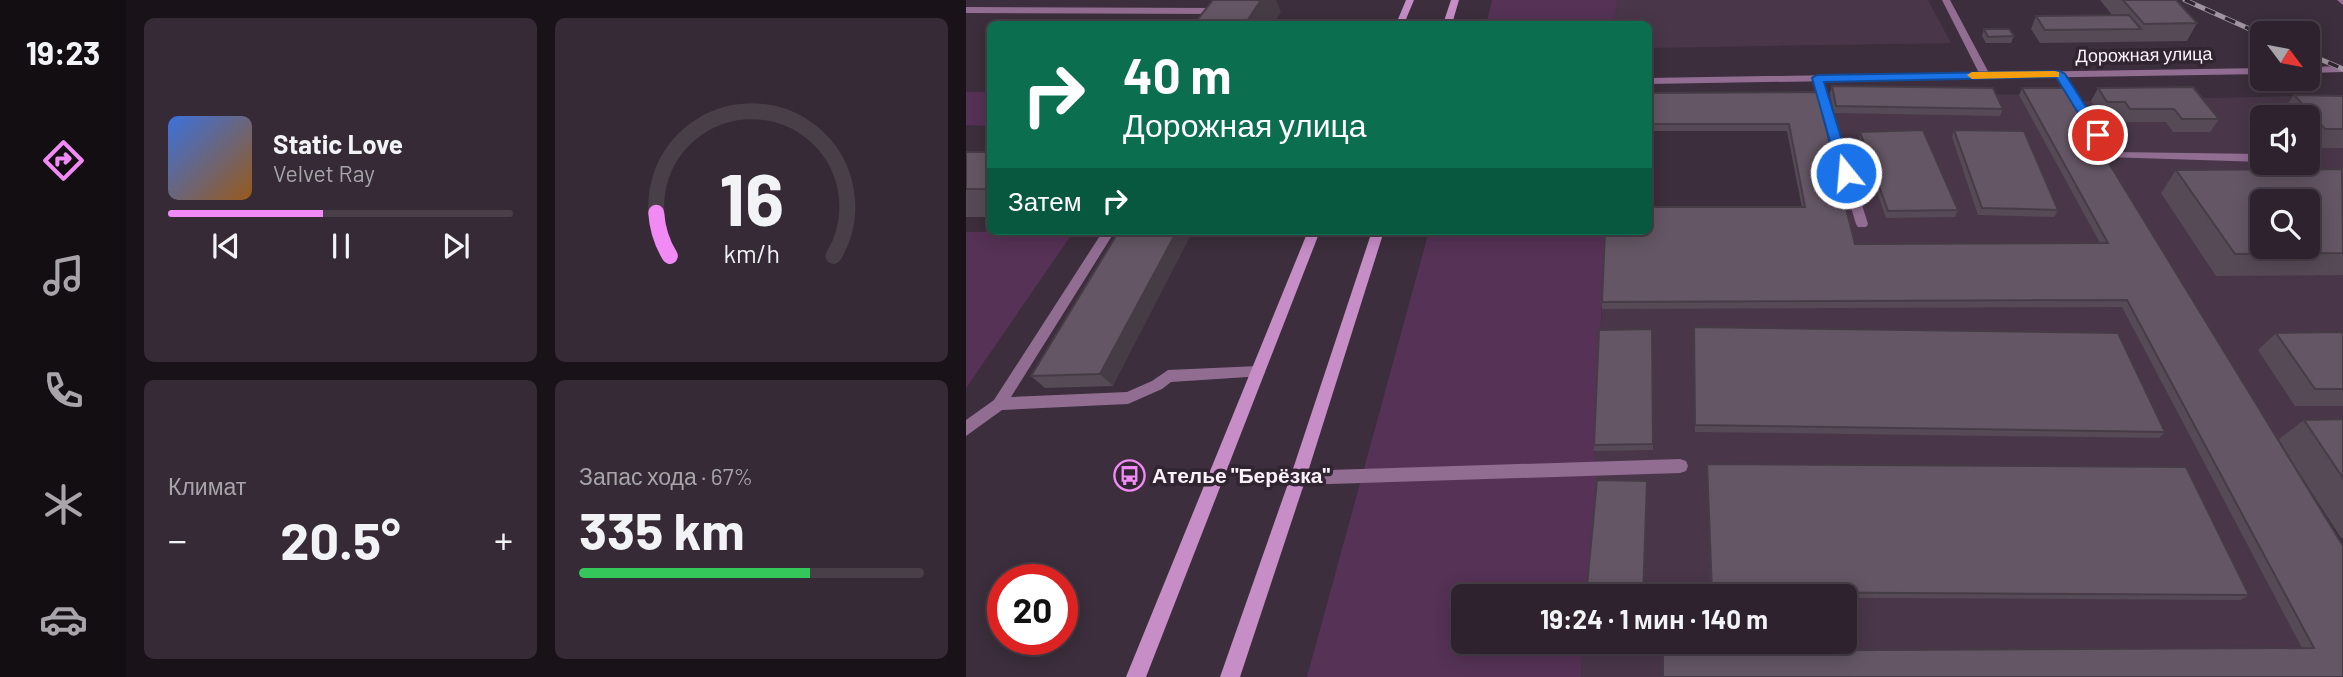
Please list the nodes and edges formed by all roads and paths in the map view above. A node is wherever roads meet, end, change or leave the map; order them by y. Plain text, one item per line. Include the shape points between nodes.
1 (1410, 0) edge
2 (1455, 0) edge
3 (1946, 0) edge
4 (1231, 8) edge
5 (966, 10) edge
6 (1220, 10) junction
7 (1212, 21) edge
8 (1401, 21) edge
9 (1448, 21) edge
10 (2343, 69) edge
11 (2320, 70) edge
12 (2250, 71) edge
13 (2060, 74) junction
14 (1985, 75) junction
15 (1817, 78) junction
16 (1652, 81) edge
17 (2250, 158) edge
18 (1862, 224) dead end
19 (1106, 235) edge
20 (1312, 235) edge
21 (1377, 235) edge
22 (1258, 372) junction
23 (999, 404) junction
24 (966, 429) edge
25 (1680, 466) dead end
26 (1298, 478) junction
27 (1136, 677) edge
28 (1230, 677) edge

1 - 8 main road
2 - 9 main road
3 - 14 street
4 - 6 street
5 - 6 street
6 - 7 street
10 - 11 street
12 - 13 street, Дорожная улица
13 - 14 street, Дорожная улица
13 - 17 street via 2110,155
14 - 15 street, Дорожная улица
15 - 16 street, Дорожная улица
15 - 18 street
19 - 23 street
20 - 22 main road
21 - 26 main road
22 - 23 street via 1168,376 1128,398
22 - 27 main road
23 - 24 street
25 - 26 street
26 - 28 main road

